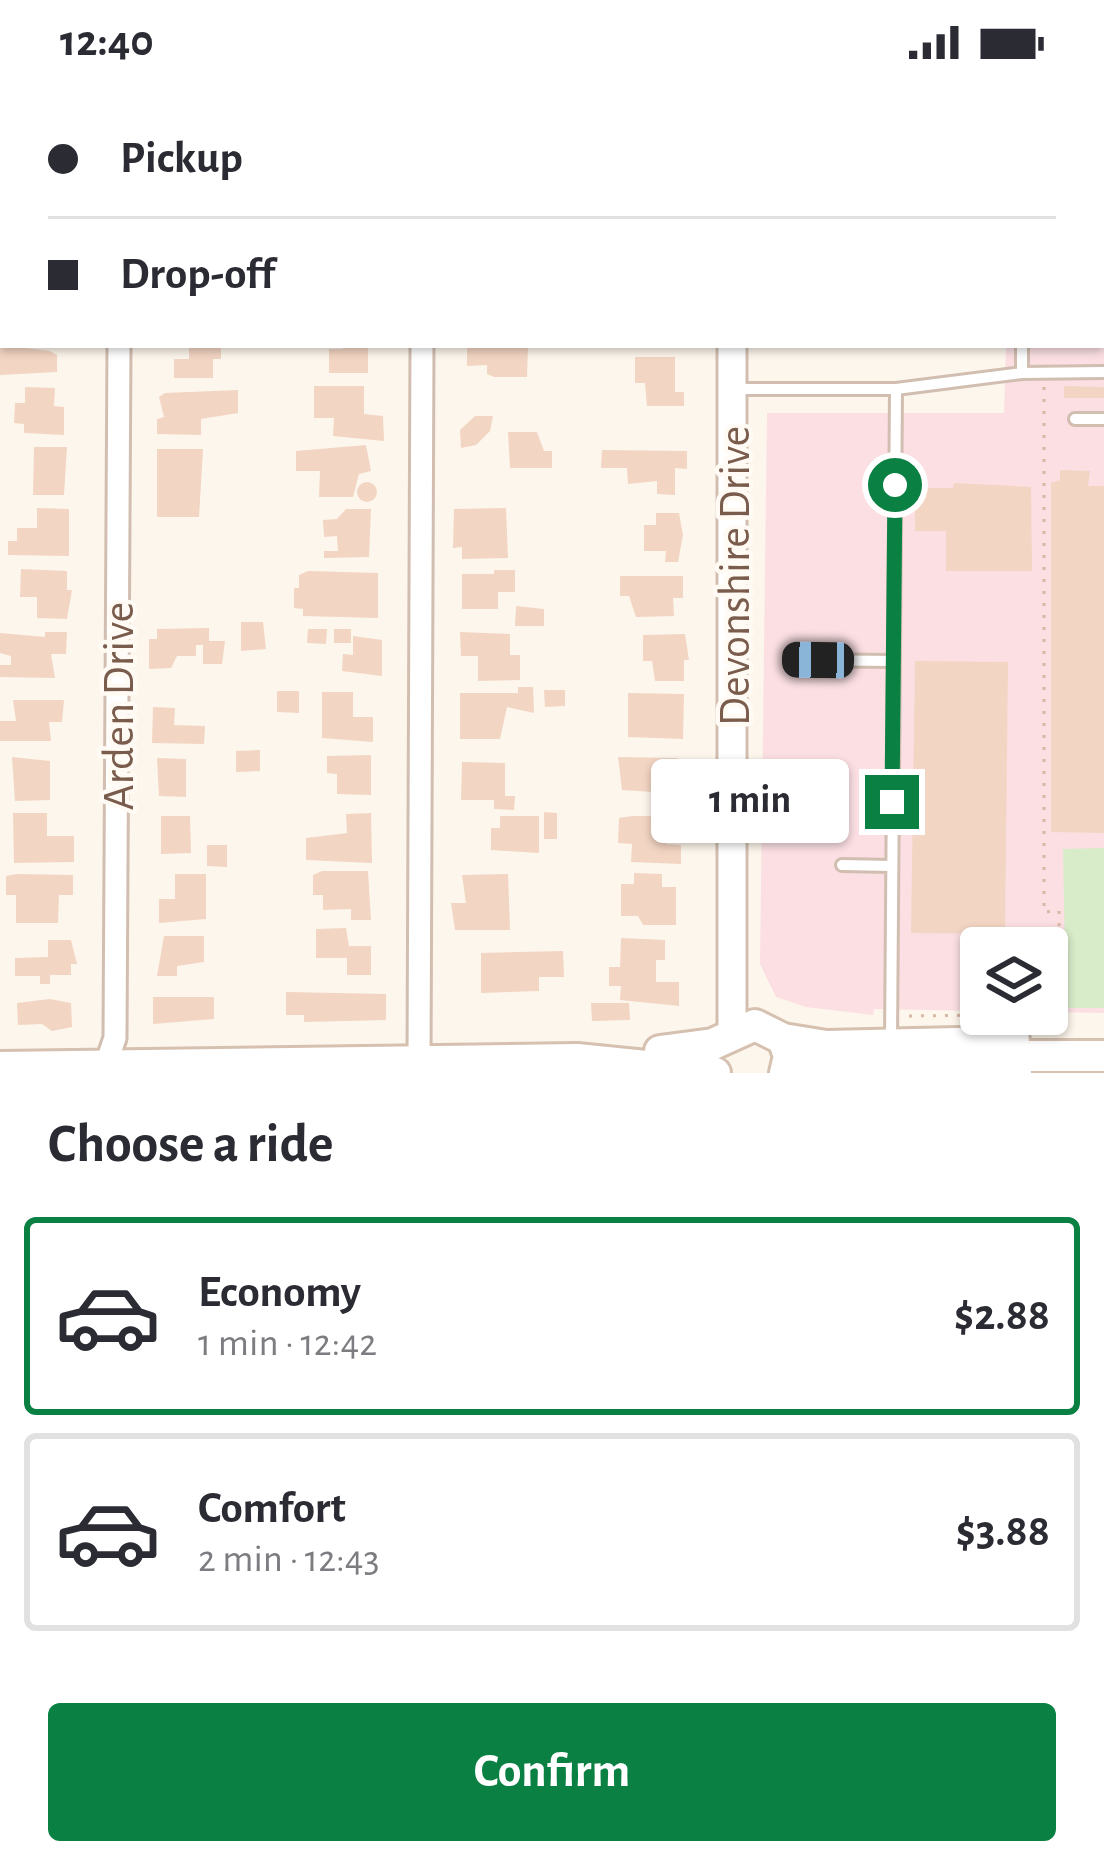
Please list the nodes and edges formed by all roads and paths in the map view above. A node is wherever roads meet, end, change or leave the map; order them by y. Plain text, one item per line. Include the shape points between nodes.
1 (119, 348) edge
2 (422, 348) edge
3 (732, 348) edge
4 (1022, 348) edge
5 (1044, 372) junction
6 (1104, 372) edge
7 (1022, 373) junction
8 (731, 389) junction
9 (896, 389) junction
10 (1075, 419) dead end
11 (1104, 419) edge
12 (791, 660) dead end
13 (894, 661) junction
14 (842, 866) dead end
15 (892, 866) junction
16 (1059, 927) edge
17 (733, 951) junction
18 (776, 1033) junction
19 (1023, 1035) edge
20 (731, 1036) junction
21 (890, 1043) junction
22 (1104, 1056) edge
23 (577, 1059) junction
24 (419, 1061) junction
25 (1025, 1065) edge
26 (0, 1066) edge
27 (106, 1069) edge
28 (854, 1070) edge
29 (715, 1073) edge
30 (727, 1073) edge
31 (787, 1073) edge

1 - 27 street, Arden Drive via 115,1038
2 - 24 street
3 - 8 street, Devonshire Drive
4 - 7 lane
5 - 6 lane
5 - 7 lane
5 - 16 path via 1044,912 1059,911
7 - 9 lane
8 - 9 lane
8 - 17 street, Devonshire Drive
9 - 13 lane
10 - 11 lane
12 - 13 lane
13 - 15 lane
14 - 15 lane
15 - 21 lane
17 - 18 street, Devonshire Drive
17 - 20 street, Devonshire Drive
18 - 20 main road via 755,1025
18 - 21 main road via 826,1046
18 - 31 main road via 789,1056
19 - 25 lane
20 - 23 main road via 696,1048
20 - 30 main road via 723,1053
21 - 25 main road via 1003,1042
22 - 25 main road
23 - 24 main road
23 - 29 main road
24 - 27 main road
25 - 28 main road
26 - 27 main road
28 - 31 main road

